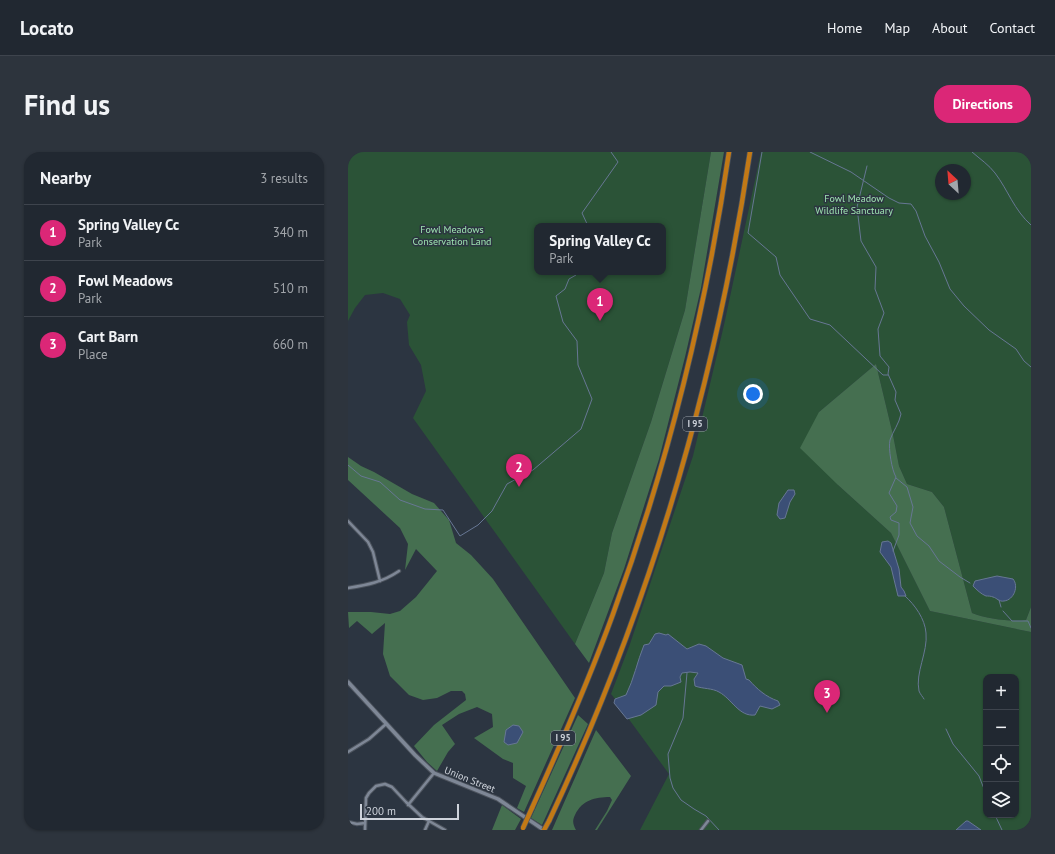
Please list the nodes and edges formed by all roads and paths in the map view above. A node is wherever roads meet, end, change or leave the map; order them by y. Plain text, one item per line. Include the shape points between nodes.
1 (730, 152) edge
2 (750, 152) edge
3 (348, 521) edge
4 (399, 571) dead end
5 (380, 581) junction
6 (348, 588) edge
7 (348, 682) edge
8 (386, 724) junction
9 (348, 752) edge
10 (434, 773) junction
11 (408, 805) junction
12 (429, 821) junction
13 (708, 821) dead end
14 (348, 822) edge
15 (365, 823) junction
16 (522, 829) edge
17 (365, 830) edge
18 (424, 830) edge
19 (445, 830) edge
20 (544, 830) edge
21 (701, 830) edge

1 - 16 highway, I 95, bridge via 697,328 657,484 630,567 575,712
2 - 20 highway, I 95, bridge via 718,329 703,395 674,497 650,574 615,667 585,742
3 - 5 street via 368,542
4 - 5 street
5 - 6 street
7 - 8 main road, Union Street
8 - 9 street
8 - 10 main road, Union Street
10 - 11 street
10 - 20 main road, Union Street via 496,797
11 - 12 street
11 - 15 street via 392,787 385,784 376,786 366,798
12 - 18 street
12 - 19 street
13 - 21 street
14 - 15 street
15 - 17 street

